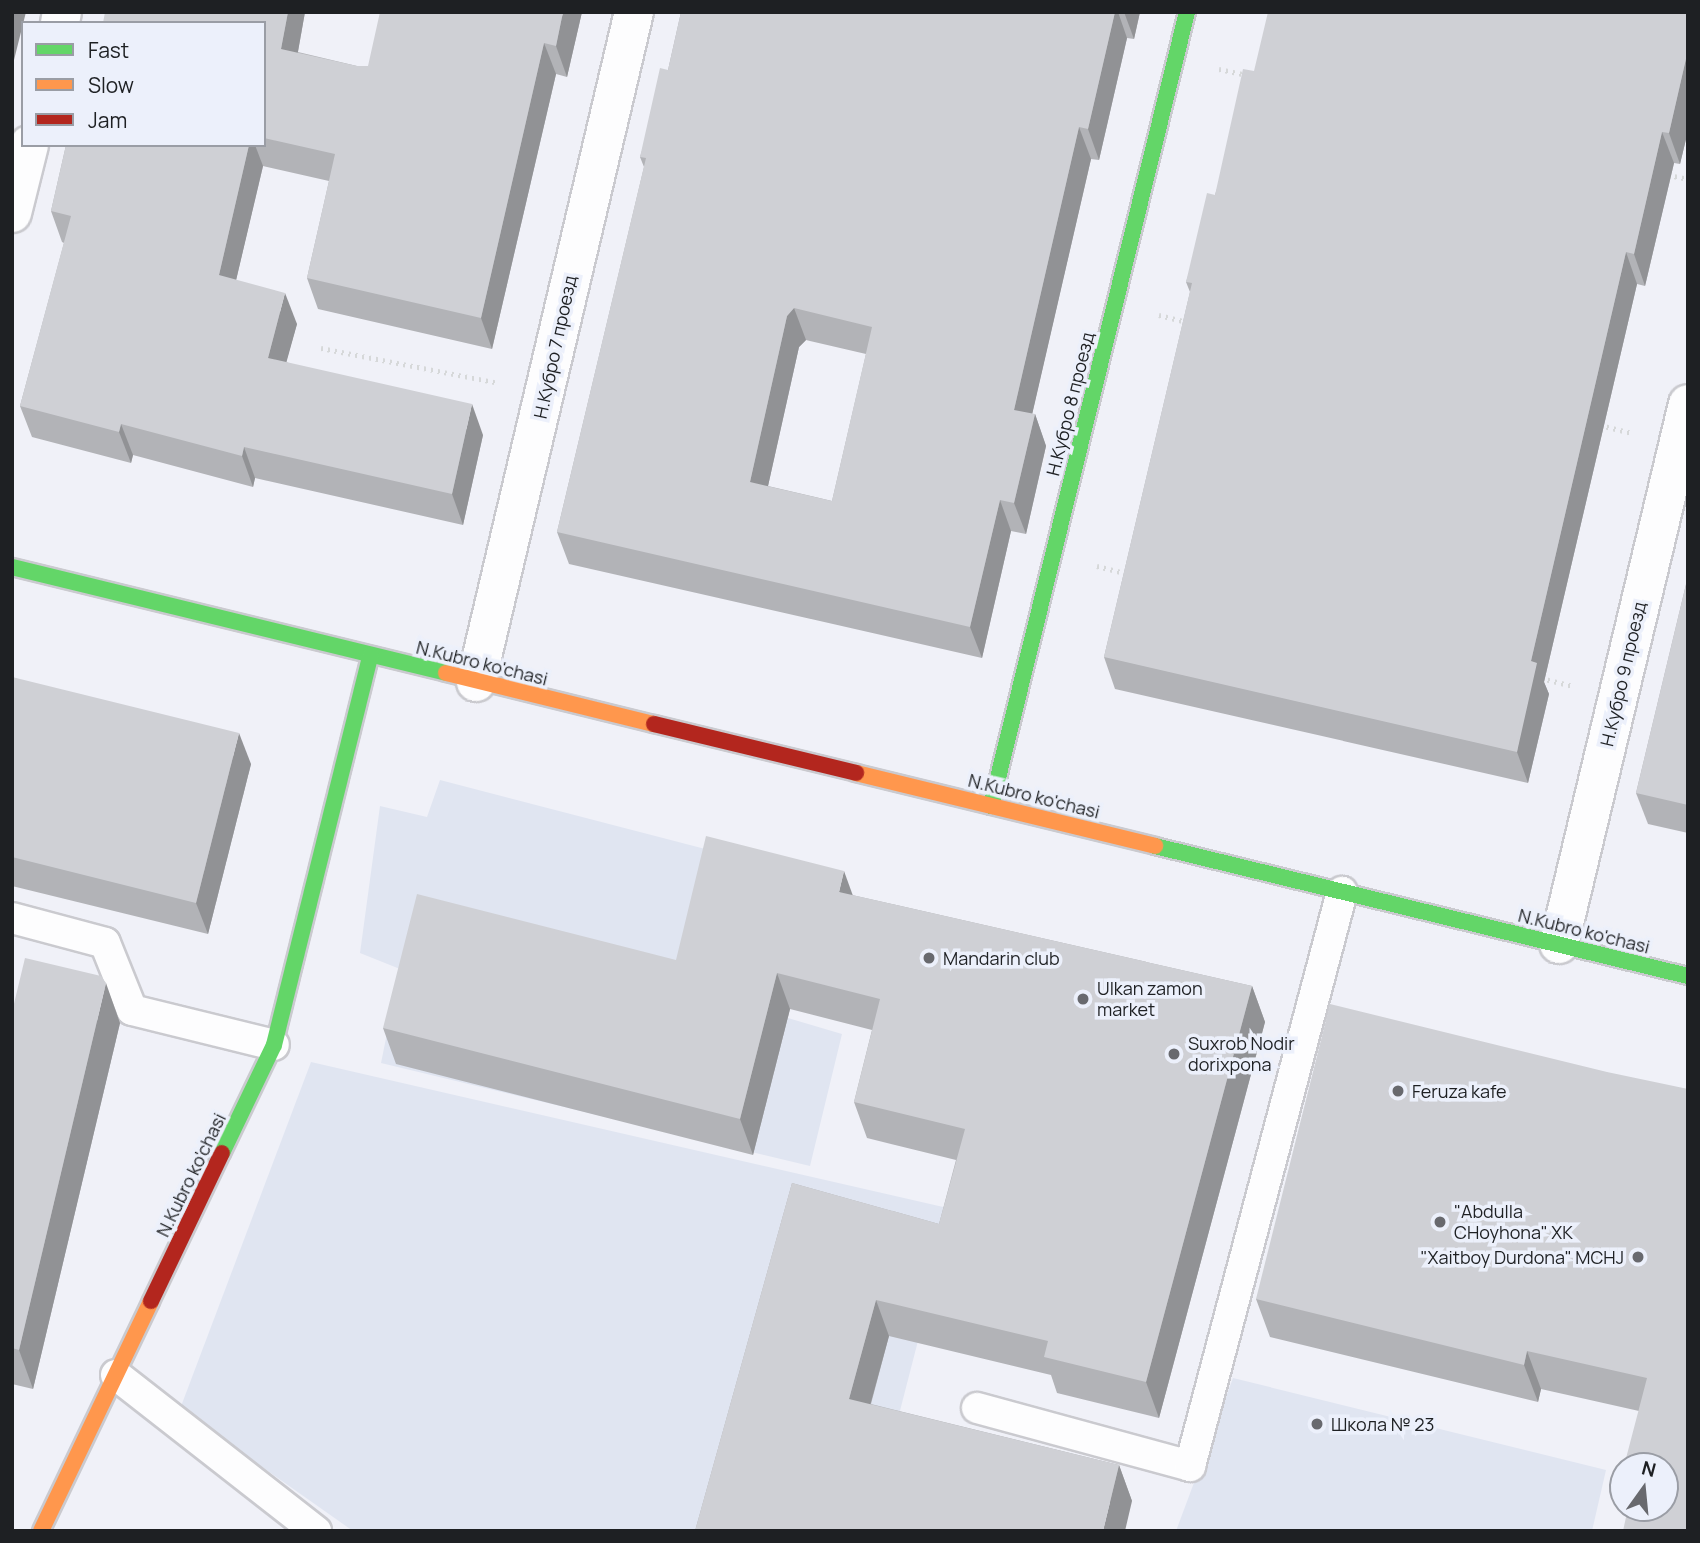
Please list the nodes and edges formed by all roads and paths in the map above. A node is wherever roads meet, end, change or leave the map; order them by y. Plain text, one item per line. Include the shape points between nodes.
1 (634, 12) edge
2 (1186, 12) edge
3 (1175, 58) junction
4 (1256, 77) edge
5 (28, 147) edge
6 (1661, 173) edge
7 (1688, 179) edge
8 (12, 213) edge
9 (321, 348) dead end
10 (545, 392) junction
11 (1688, 404) edge
12 (1053, 555) junction
13 (12, 568) edge
14 (1133, 575) edge
15 (370, 656) junction
16 (1537, 677) edge
17 (476, 682) junction
18 (1618, 697) junction
19 (991, 806) junction
20 (1342, 892) junction
21 (12, 918) edge
22 (1559, 944) junction
23 (1688, 976) edge
24 (274, 1045) junction
25 (116, 1375) junction
26 (977, 1408) dead end
27 (41, 1531) edge
28 (316, 1531) edge

1 - 10 street, Н.Кубро 7 проезд
2 - 3 street, Н.Кубро 8 проезд
3 - 4 path
3 - 12 street, Н.Кубро 8 проезд
5 - 8 street
6 - 7 path
9 - 10 path
10 - 17 street, Н.Кубро 7 проезд
11 - 18 street, Н.Кубро 9 проезд
12 - 14 path
12 - 19 street, Н.Кубро 8 проезд
13 - 15 street, N.Kubro ko'chasi
15 - 17 street, N.Kubro ko'chasi
15 - 24 street, N.Kubro ko'chasi
16 - 18 path
17 - 19 street, N.Kubro ko'chasi
18 - 22 street, Н.Кубро 9 проезд
19 - 20 street, N.Kubro ko'chasi
20 - 22 street, N.Kubro ko'chasi
20 - 26 lane via 1191,1466
21 - 24 lane via 105,943 132,1010
22 - 23 street, N.Kubro ko'chasi
24 - 25 street, N.Kubro ko'chasi
25 - 27 street, N.Kubro ko'chasi
25 - 28 lane

